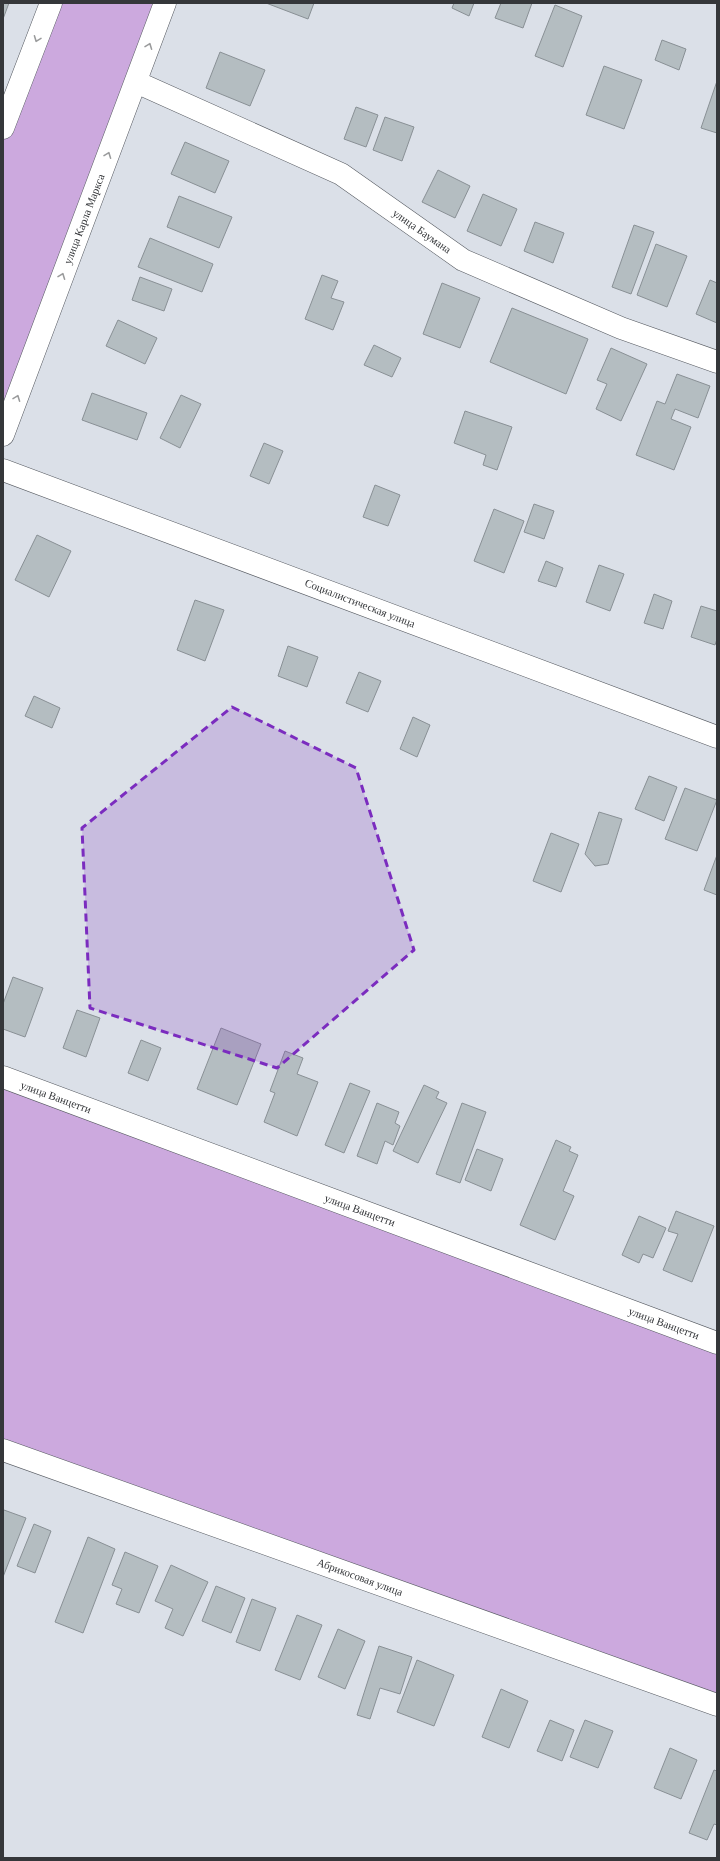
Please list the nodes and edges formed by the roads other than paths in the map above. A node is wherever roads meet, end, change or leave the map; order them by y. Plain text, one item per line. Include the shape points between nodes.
1 (51, 3) edge
2 (165, 3) edge
3 (136, 82) junction
4 (4, 120) edge
5 (717, 362) edge
6 (3, 435) edge
7 (3, 470) edge
8 (717, 737) edge
9 (3, 1077) edge
10 (717, 1343) edge
11 (3, 1450) edge
12 (717, 1705) edge

1 -> 4 street
3 -> 2 street, улица Карла Маркса
3 - 5 street, улица Баумана via 341,174 463,260 621,328
6 -> 3 street, улица Карла Маркса
7 - 8 street, Социалистическая улица
9 - 10 street, улица Ванцетти
11 - 12 street, Абрикосовая улица

